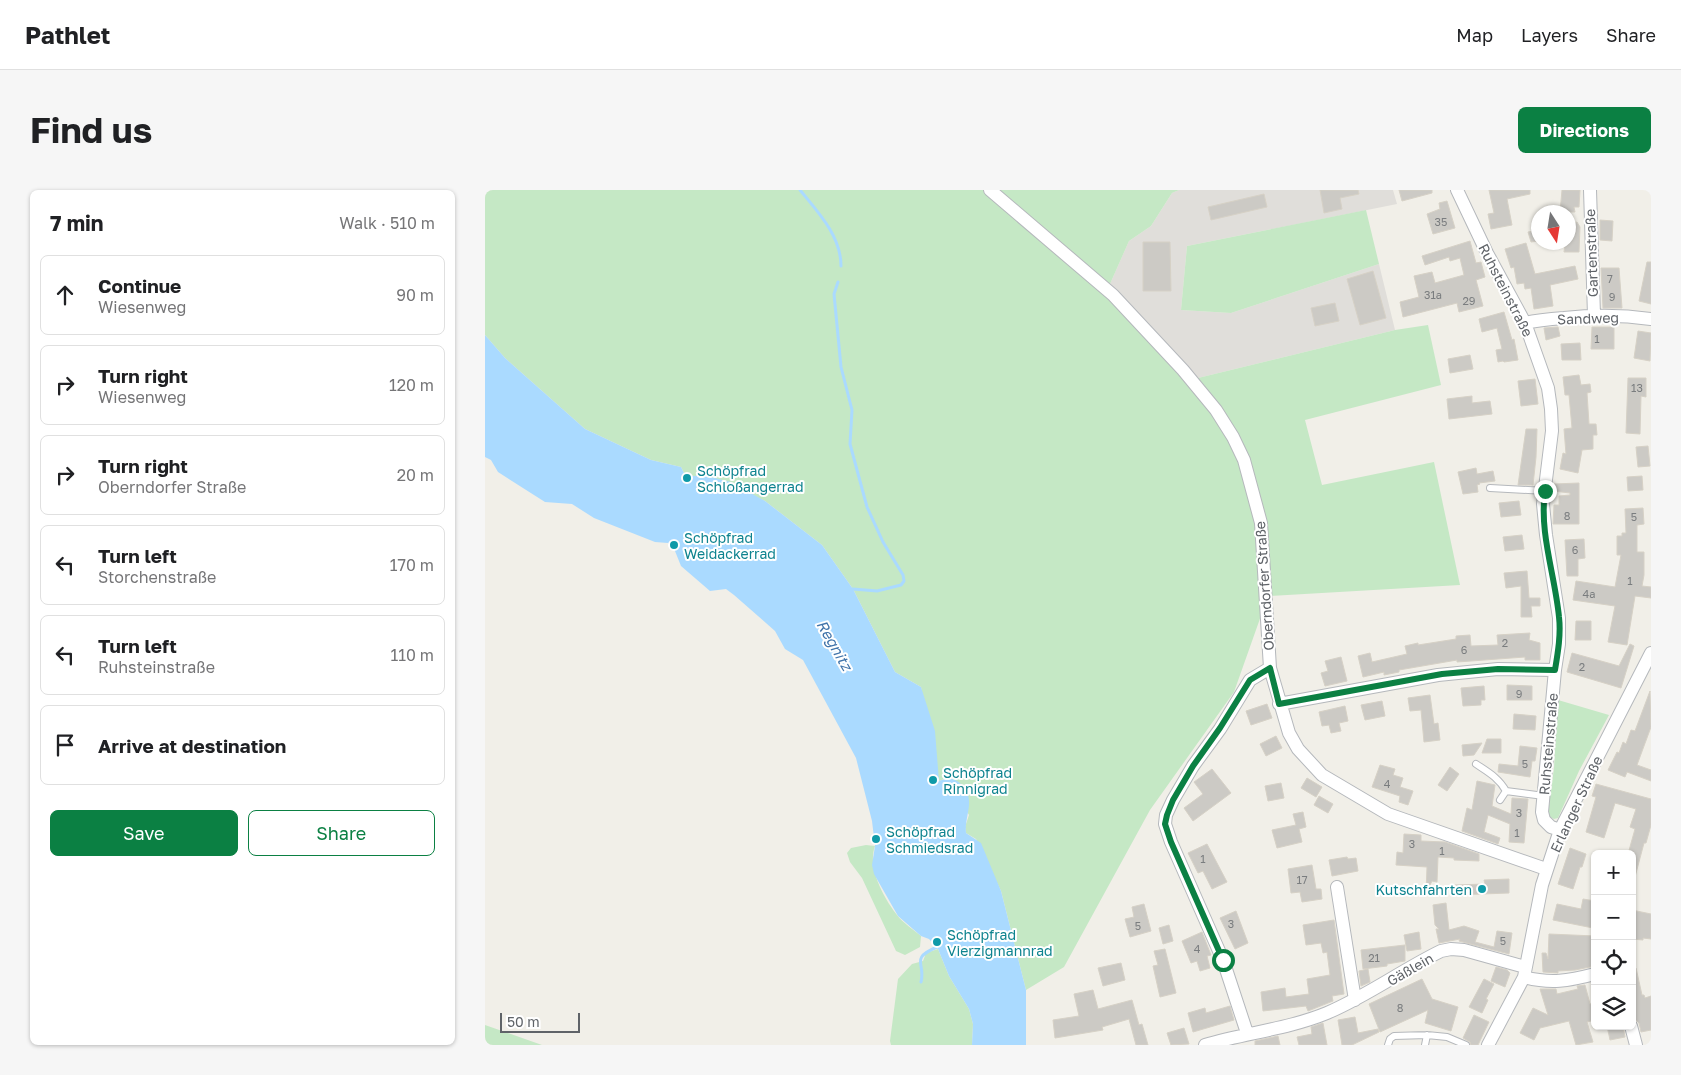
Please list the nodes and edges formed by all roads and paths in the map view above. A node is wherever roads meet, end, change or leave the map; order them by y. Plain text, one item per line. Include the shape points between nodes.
1 (990, 190) edge
2 (1457, 190) edge
3 (1590, 190) edge
4 (1594, 316) junction
5 (1651, 319) edge
6 (1525, 323) junction
7 (1490, 488) dead end
8 (1545, 491) junction
9 (1651, 653) edge
10 (1270, 668) junction
11 (1555, 670) junction
12 (1279, 704) junction
13 (1476, 764) dead end
14 (1505, 791) junction
15 (1544, 796) junction
16 (1500, 800) dead end
17 (1560, 830) junction
18 (1546, 869) junction
19 (1337, 887) dead end
20 (1525, 972) junction
21 (1591, 975) edge
22 (1355, 1000) junction
23 (1632, 1030) edge
24 (1247, 1033) junction
25 (1427, 1034) junction
26 (1205, 1045) edge
27 (1388, 1045) edge
28 (1425, 1045) edge
29 (1466, 1045) edge
30 (1488, 1045) edge
31 (1636, 1045) edge

1 - 10 street, Oberndorfer Straße via 1113,295 1189,376 1233,437 1244,460 1263,540
2 - 6 street, Ruhsteinstraße
3 - 4 street, Gartenstraße
4 - 5 street, Sandweg
4 - 6 street, Sandweg
6 - 8 street, Ruhsteinstraße via 1548,388 1551,409 1552,431
7 - 8 lane
8 - 11 street, Ruhsteinstraße via 1546,536 1559,618
9 - 17 street, Erlanger Straße
10 - 12 street, Oberndorfer Straße
10 - 24 street via 1250,680 1193,766 1173,800 1165,824 1223,960
11 - 12 street via 1498,669 1442,674
11 - 15 street, Ruhsteinstraße
12 - 18 street, Oberndorfer Straße via 1298,749 1322,775 1388,814
13 - 14 lane via 1495,776
14 - 15 lane
14 - 16 lane
15 - 17 street, Ruhsteinstraße via 1543,820
17 - 18 street, Erlanger Straße
18 - 20 street, Erlanger Straße
19 - 22 street
20 - 21 street, Gäßlein via 1534,980 1559,982
20 - 22 street, Gäßlein via 1464,950 1451,949 1441,951
20 - 30 street, Erlanger Straße
22 - 24 street, Gäßlein via 1325,1014
23 - 31 street
24 - 26 street, Gäßlein
25 - 27 lane via 1394,1036
25 - 28 lane
25 - 29 lane via 1447,1037

